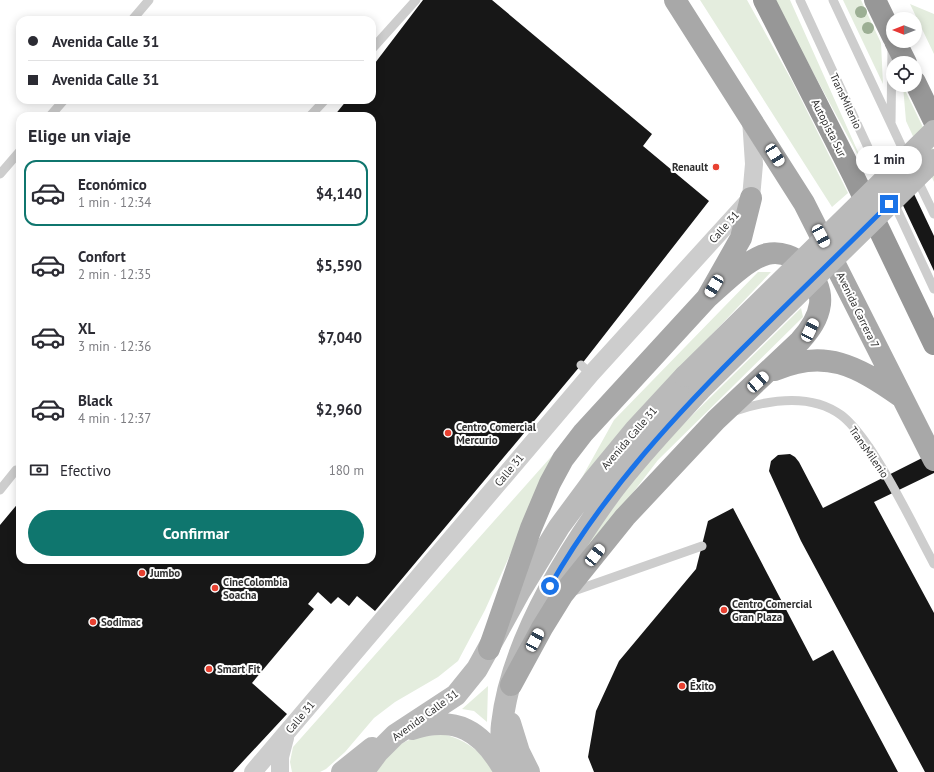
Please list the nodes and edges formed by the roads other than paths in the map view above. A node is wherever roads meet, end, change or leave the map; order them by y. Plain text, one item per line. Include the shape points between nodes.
1 (149, 0) edge
2 (416, 0) edge
3 (675, 0) edge
4 (764, 0) edge
5 (800, 0) edge
6 (833, 0) edge
7 (875, 0) edge
8 (135, 16) edge
9 (886, 22) edge
10 (376, 44) edge
11 (893, 48) edge
12 (920, 92) edge
13 (60, 104) edge
14 (321, 104) edge
15 (54, 112) edge
16 (314, 112) edge
17 (751, 118) junction
18 (934, 121) edge
19 (891, 126) junction
20 (934, 131) edge
21 (16, 156) edge
22 (934, 160) edge
23 (0, 174) edge
24 (750, 198) junction
25 (934, 214) edge
26 (934, 289) edge
27 (707, 298) junction
28 (934, 344) edge
29 (768, 373) junction
30 (692, 383) junction
31 (901, 396) junction
32 (716, 420) junction
33 (934, 460) edge
34 (16, 470) dead end
35 (0, 490) edge
36 (702, 546) dead end
37 (934, 564) edge
38 (563, 594) junction
39 (489, 649) junction
40 (508, 695) junction
41 (286, 733) junction
42 (395, 735) junction
43 (253, 772) edge
44 (280, 772) edge
45 (342, 772) edge
46 (363, 772) edge
47 (506, 772) edge
48 (529, 772) edge

1 - 8 lane
2 - 10 lane
3 - 17 main road, Avenida Carrera 7
4 - 28 highway, Autopista Sur via 852,173
5 - 26 lane, TransMilenio
6 - 19 lane
7 - 9 highway
11 - 19 lane
12 - 18 highway
13 - 15 lane
14 - 16 lane
17 - 24 street via 754,164
17 - 31 main road, Avenida Carrera 7 via 804,203
19 - 25 lane
20 - 30 main road, Avenida Calle 31, bridge
21 - 23 lane
22 - 30 main road, Avenida Calle 31, bridge
24 - 27 main road via 741,238
24 - 41 street, Calle 31 via 586,369
27 - 29 main road via 743,268 766,254 781,254 803,264 818,287 820,303 817,316 810,330
27 - 39 main road via 582,433 563,459 531,528
29 - 31 main road via 800,362 822,360 854,369 876,379
29 - 32 main road
30 - 39 main road, Avenida Calle 31 via 635,430 593,480 559,528 520,591
30 - 40 main road, Avenida Calle 31 via 607,497 566,559 519,655
31 - 33 main road, Avenida Carrera 7
32 - 37 lane, TransMilenio via 749,406 787,400 824,406 841,415 858,431 881,465
32 - 38 main road via 625,517
34 - 35 lane
36 - 38 lane
38 - 40 main road via 542,628
39 - 42 main road, Avenida Calle 31 via 456,695
40 - 47 main road, Avenida Calle 31 via 502,724
40 - 48 main road via 511,733
41 - 43 street, Calle 31
41 - 44 street via 280,757
42 - 45 main road via 375,746
42 - 46 main road, Avenida Calle 31
42 - 47 main road via 438,723 461,727 482,739 494,752

